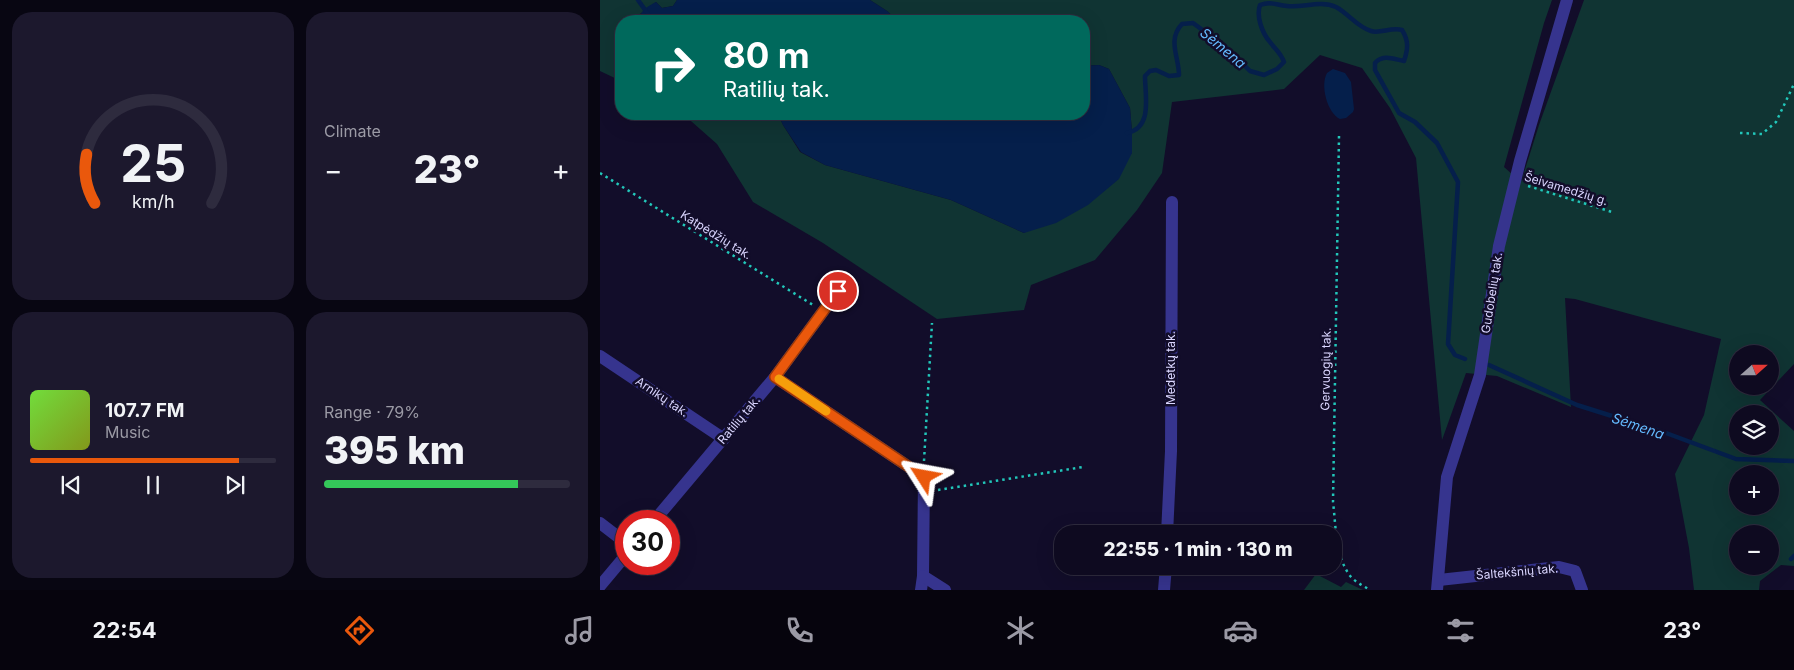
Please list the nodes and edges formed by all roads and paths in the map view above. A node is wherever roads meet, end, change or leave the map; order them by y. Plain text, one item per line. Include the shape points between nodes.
1 (1567, 0) edge
2 (1794, 84) edge
3 (1740, 132) dead end
4 (1339, 136) dead end
5 (600, 173) edge
6 (1515, 182) junction
7 (1172, 202) dead end
8 (1612, 212) dead end
9 (838, 291) dead end
10 (822, 311) junction
11 (932, 323) dead end
12 (600, 356) edge
13 (775, 377) junction
14 (724, 439) junction
15 (1083, 467) dead end
16 (924, 477) junction
17 (924, 493) junction
18 (663, 510) edge
19 (600, 523) edge
20 (1167, 525) edge
21 (615, 535) edge
22 (615, 568) edge
23 (1165, 575) edge
24 (923, 576) junction
25 (1438, 585) edge
26 (600, 586) edge
27 (921, 590) edge
28 (945, 590) edge
29 (1164, 590) edge
30 (1370, 590) edge
31 (1582, 590) edge

1 - 6 street, Gudobelių tak.
2 - 3 path via 1776,122 1762,134
4 - 30 path, Gervuogių tak. via 1333,502 1339,553 1348,573
5 - 10 path, Katpėdžių tak.
6 - 8 path, Šeivamedžių g.
6 - 25 street, Gudobelių tak. via 1499,246 1480,375 1448,477
7 - 20 street, Medetkų tak. via 1171,451
9 - 10 street, Ratilių tak.
10 - 13 street, Ratilių tak.
11 - 16 path
12 - 14 street, Arnikų tak.
13 - 14 street, Ratilių tak.
13 - 16 street
14 - 18 street, Ratilių tak.
15 - 17 path
16 - 17 street
17 - 24 street
19 - 21 street
22 - 26 street
23 - 29 street
24 - 27 street
24 - 28 street
25 - 31 street, Šaltekšnių tak. via 1560,567 1575,571

